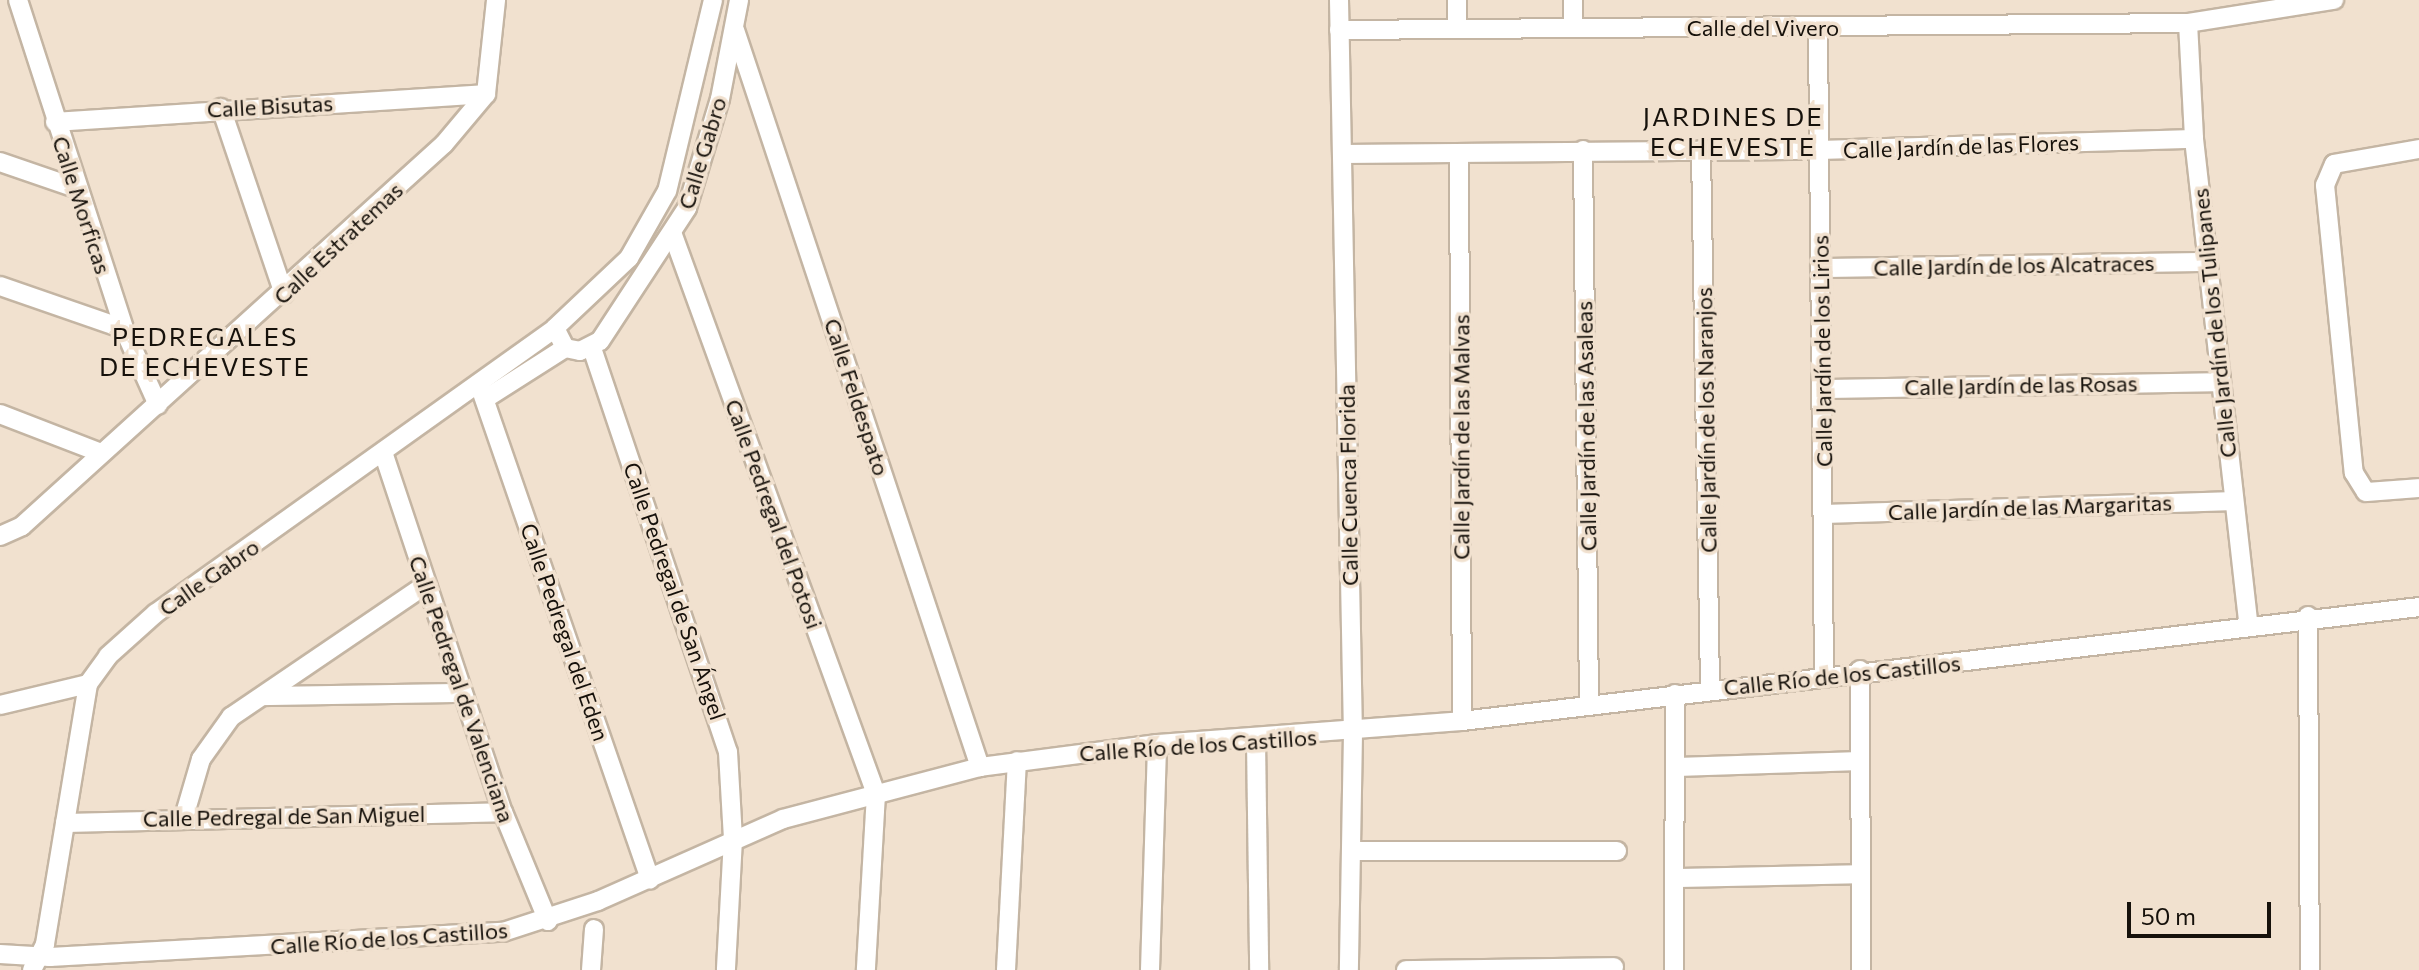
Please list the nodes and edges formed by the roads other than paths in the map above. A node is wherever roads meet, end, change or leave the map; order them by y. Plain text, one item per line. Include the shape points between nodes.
1 (18, 0) edge
2 (496, 0) edge
3 (713, 0) edge
4 (739, 0) edge
5 (1339, 0) edge
6 (1457, 0) edge
7 (1573, 0) edge
8 (2334, 0) edge
9 (2188, 23) junction
10 (734, 27) junction
11 (1457, 27) junction
12 (1573, 28) junction
13 (1818, 28) junction
14 (1339, 30) junction
15 (486, 94) junction
16 (221, 108) junction
17 (55, 122) junction
18 (2194, 139) junction
19 (2419, 149) edge
20 (1583, 150) junction
21 (1701, 150) junction
22 (1819, 150) junction
23 (1343, 154) junction
24 (1459, 154) junction
25 (0, 162) edge
26 (76, 188) junction
27 (673, 235) junction
28 (2207, 262) junction
29 (1820, 268) junction
30 (0, 286) edge
31 (284, 294) junction
32 (555, 328) junction
33 (124, 329) junction
34 (565, 348) junction
35 (592, 348) junction
36 (2219, 382) junction
37 (1823, 389) junction
38 (482, 393) junction
39 (158, 405) junction
40 (0, 414) edge
41 (101, 453) junction
42 (384, 455) junction
43 (2419, 488) edge
44 (2234, 501) junction
45 (1825, 514) junction
46 (0, 536) edge
47 (424, 586) junction
48 (2419, 607) edge
49 (2308, 616) junction
50 (2248, 623) junction
51 (1860, 670) junction
52 (1824, 674) junction
53 (88, 684) junction
54 (1710, 689) junction
55 (461, 693) junction
56 (1675, 694) junction
57 (264, 696) junction
58 (1589, 702) junction
59 (0, 705) edge
60 (1462, 721) junction
61 (1353, 733) junction
62 (1256, 741) junction
63 (1157, 744) junction
64 (1017, 761) junction
65 (1859, 761) junction
66 (980, 767) junction
67 (1678, 767) junction
68 (876, 794) junction
69 (503, 812) junction
70 (184, 817) junction
71 (65, 823) junction
72 (733, 839) junction
73 (1353, 851) junction
74 (1617, 851) dead end
75 (1860, 874) junction
76 (1676, 878) junction
77 (650, 879) junction
78 (548, 921) junction
79 (594, 929) dead end
80 (0, 954) edge
81 (43, 959) edge
82 (1603, 968) edge
83 (591, 970) edge
84 (726, 970) edge
85 (866, 970) edge
86 (1006, 970) edge
87 (1150, 970) edge
88 (1259, 970) edge
89 (1349, 970) edge
90 (1406, 970) edge
91 (1674, 970) edge
92 (1861, 970) edge
93 (2310, 970) edge

1 - 17 street, Calle Morficas
2 - 15 street
3 - 32 street, Calle Gabro via 679,156 650,229 612,277
4 - 10 street, Calle Gabro
5 - 14 street, Calle Cuenca Florida
6 - 11 street
7 - 12 street
8 - 9 street, Calle del Vivero
9 - 13 street, Calle del Vivero
9 - 18 street, Calle Jardín de los Tulipanes
10 - 27 street, Calle Gabro via 700,170
10 - 66 street, Calle Feldespato
11 - 12 street, Calle del Vivero
11 - 14 street, Calle del Vivero
12 - 13 street, Calle del Vivero
13 - 22 street, Calle Jardín de los Lirios
14 - 23 street, Calle Cuenca Florida
15 - 16 street, Calle Bisutas
15 - 31 street, Calle Estratemas via 427,162
16 - 17 street, Calle Bisutas
16 - 31 street
17 - 26 street, Calle Morficas
18 - 22 street, Calle Jardín de las Flores
18 - 28 street, Calle Jardín de los Tulipanes
19 - 43 street via 2334,164 2325,185 2354,473 2366,492
20 - 21 street, Calle Jardín de las Flores
20 - 24 street, Calle Jardín de las Flores
20 - 58 street, Calle Jardín de las Asaleas
21 - 22 street, Calle Jardín de las Flores
21 - 54 street, Calle Jardín de los Naranjos
22 - 29 street, Calle Jardín de los Lirios
23 - 24 street, Calle Jardín de las Flores
23 - 61 street, Calle Cuenca Florida
24 - 60 street, Calle Jardín de las Malvas
25 - 26 street
26 - 33 street, Calle Morficas
27 - 35 street, Calle Gabro via 622,314
27 - 68 street, Calle Pedregal del Potosi
28 - 29 street, Calle Jardín de los Alcatraces
28 - 36 street, Calle Jardín de los Tulipanes
29 - 37 street, Calle Jardín de los Lirios
30 - 33 street
31 - 39 street, Calle Estratemas
32 - 34 street
32 - 38 street, Calle Gabro
33 - 39 street, Calle Morficas
34 - 35 street
34 - 38 street, Calle Gabro
35 - 72 street, Calle Pedregal de San Ángel via 716,708 728,752
36 - 37 street, Calle Jardín de las Rosas
36 - 44 street, Calle Jardín de los Tulipanes
37 - 45 street, Calle Jardín de los Lirios
38 - 42 street, Calle Gabro
38 - 77 street, Calle Pedregal del Eden
39 - 41 street, Calle Estratemas
40 - 41 street
41 - 46 street, Calle Estratemas via 22,526
42 - 47 street, Calle Pedregal de Valenciana
42 - 53 street, Calle Gabro via 156,613 108,656
44 - 45 street, Calle Jardín de las Margaritas
44 - 50 street, Calle Jardín de los Tulipanes
45 - 52 street, Calle Jardín de los Lirios
47 - 55 street, Calle Pedregal de Valenciana
47 - 57 street
48 - 49 street, Calle Río de los Castillos
49 - 50 street, Calle Río de los Castillos
49 - 93 street
50 - 51 street, Calle Río de los Castillos via 2031,655
51 - 52 street, Calle Río de los Castillos
51 - 65 street
52 - 54 street, Calle Río de los Castillos
53 - 59 street
53 - 71 street, Calle Gabro
54 - 56 street, Calle Río de los Castillos
55 - 57 street
55 - 69 street, Calle Pedregal de Valenciana
56 - 58 street, Calle Río de los Castillos
56 - 67 street
57 - 70 street via 212,735
58 - 60 street, Calle Río de los Castillos
60 - 61 street, Calle Río de los Castillos
61 - 62 street, Calle Río de los Castillos
61 - 73 street, Calle Cuenca Florida
62 - 63 street, Calle Río de los Castillos
62 - 88 street
63 - 64 street, Calle Río de los Castillos
63 - 87 street
64 - 66 street, Calle Río de los Castillos
64 - 86 street
65 - 67 street
65 - 75 street
66 - 68 street, Calle Río de los Castillos
67 - 76 street
68 - 72 street, Calle Río de los Castillos
68 - 85 street
69 - 70 street, Calle Pedregal de San Miguel
69 - 78 street, Calle Pedregal de Valenciana
70 - 71 street, Calle Pedregal de San Miguel
71 - 81 street, Calle Gabro
72 - 77 street, Calle Río de los Castillos
72 - 84 street, Calle Pedregal de San Ángel
73 - 74 street
73 - 89 street, Calle Cuenca Florida
75 - 76 street
75 - 92 street
76 - 91 street
77 - 78 street, Calle Río de los Castillos
78 - 81 street, Calle Río de los Castillos via 461,937
79 - 83 street
80 - 81 street, Calle Río de los Castillos
82 - 90 street

